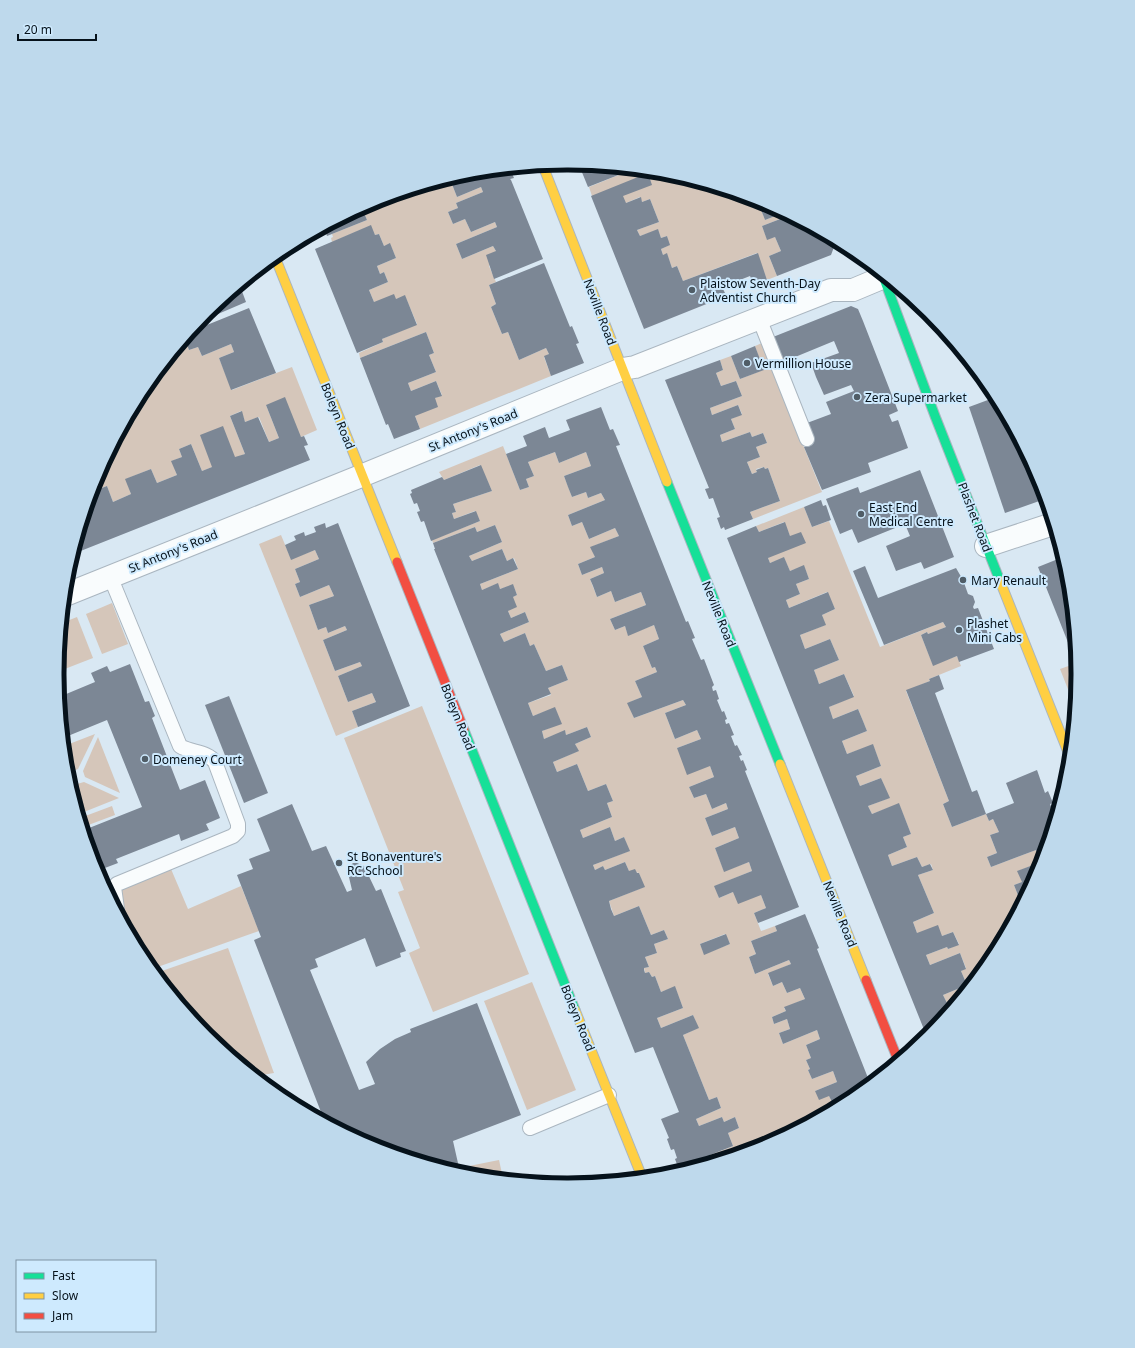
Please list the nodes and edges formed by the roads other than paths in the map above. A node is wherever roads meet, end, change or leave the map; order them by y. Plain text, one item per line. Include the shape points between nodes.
1 (545, 171) edge
2 (277, 263) edge
3 (878, 279) edge
4 (888, 286) edge
5 (759, 318) junction
6 (622, 369) junction
7 (807, 439) dead end
8 (362, 476) junction
9 (1048, 526) edge
10 (986, 546) junction
11 (110, 576) junction
12 (71, 593) edge
13 (1066, 746) edge
14 (115, 895) edge
15 (896, 1055) edge
16 (609, 1095) junction
17 (530, 1128) dead end
18 (640, 1172) edge

1 - 6 street, Neville Road
2 - 8 street, Boleyn Road
3 - 5 street, St Antony's Road via 853,290 831,290
4 - 10 street, Plashet Road
5 - 6 street, St Antony's Road via 635,367
5 - 7 lane
6 - 8 street, St Antony's Road
6 - 15 street, Neville Road
8 - 11 street, St Antony's Road
8 - 16 street, Boleyn Road
9 - 10 street
10 - 13 street, Plashet Road
11 - 12 street, St Antony's Road
11 - 14 lane via 180,746 212,758 215,762 238,824 238,831 233,836 117,884 114,887
16 - 17 lane
16 - 18 street, Boleyn Road

